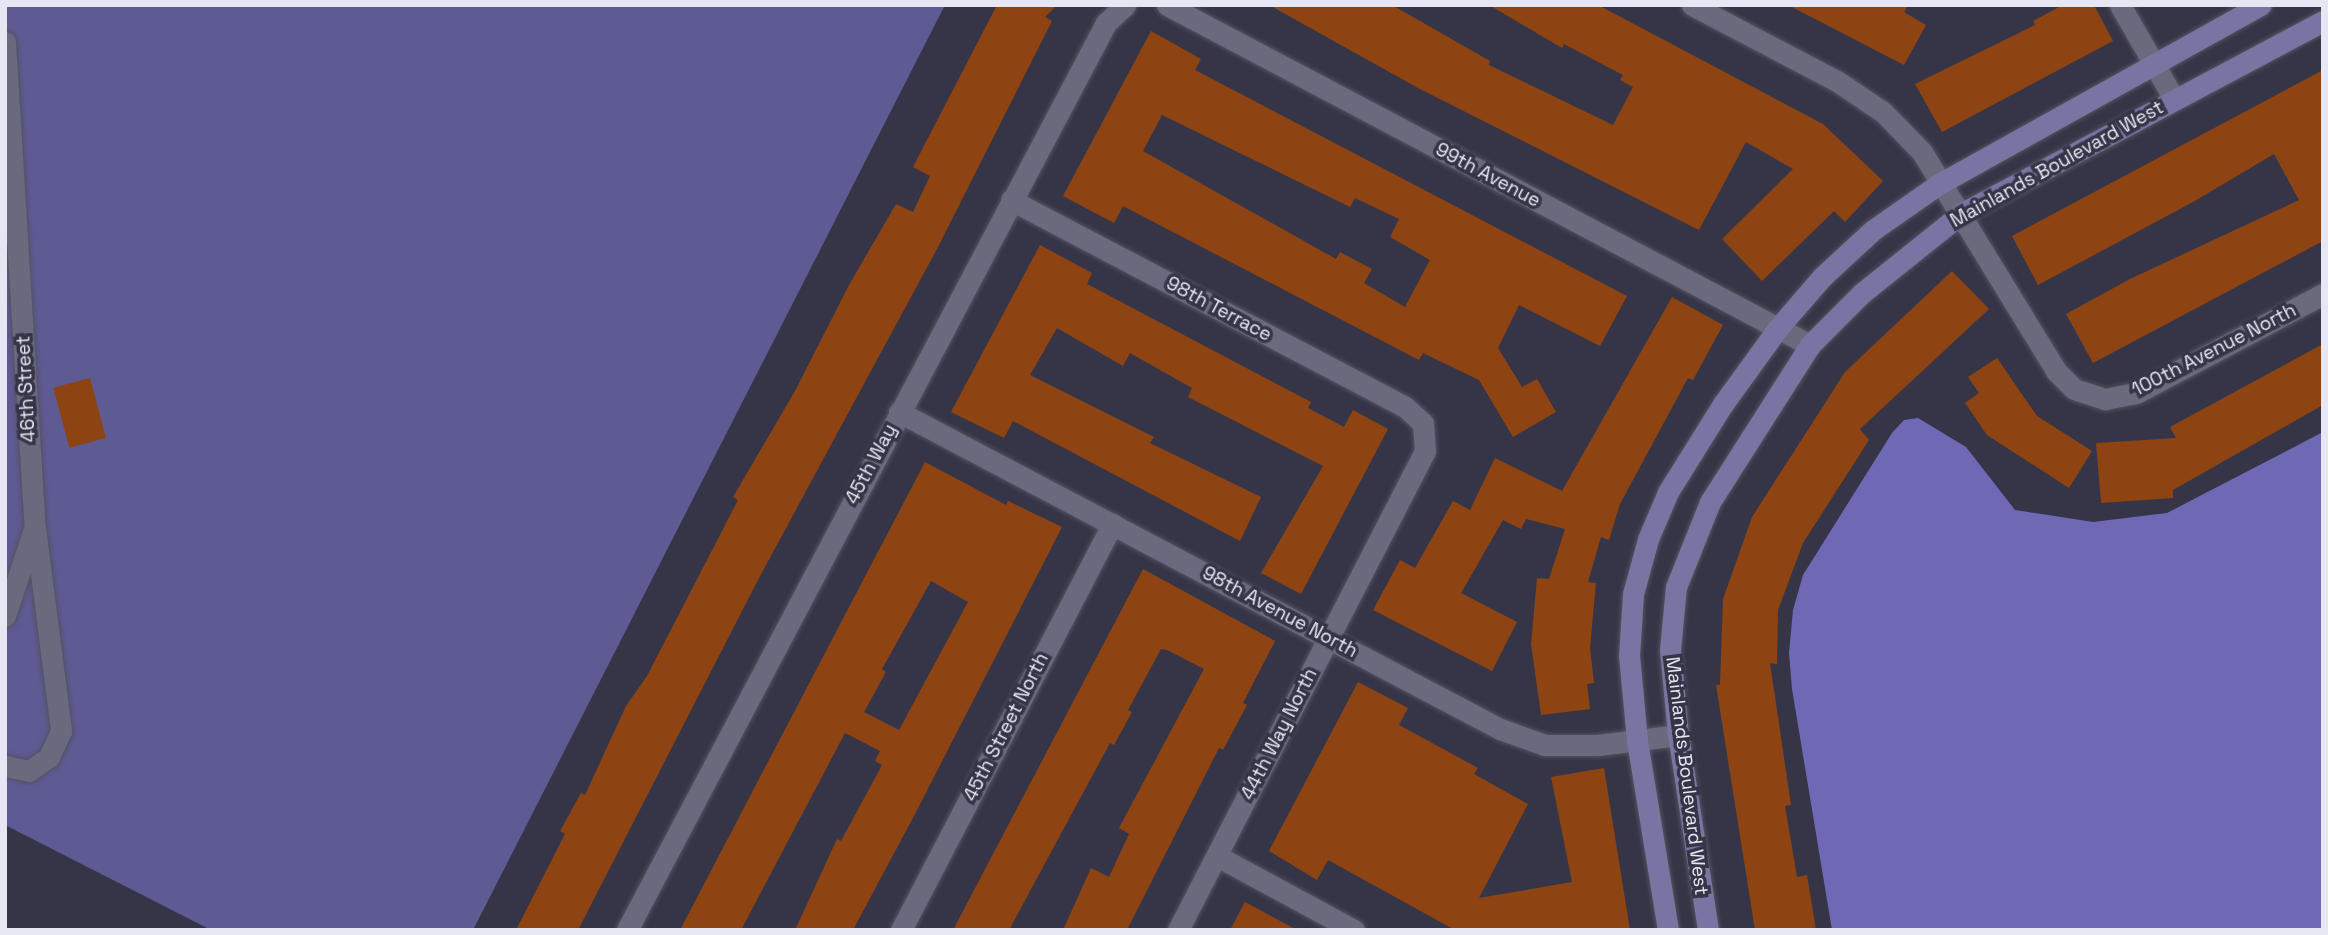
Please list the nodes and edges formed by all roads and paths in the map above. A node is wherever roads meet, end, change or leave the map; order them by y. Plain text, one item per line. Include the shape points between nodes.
1 (1125, 5) edge
2 (1167, 5) edge
3 (1692, 5) edge
4 (2120, 5) edge
5 (2260, 5) edge
6 (2323, 21) edge
7 (5, 42) edge
8 (2155, 65) junction
9 (2174, 99) junction
10 (1939, 184) junction
11 (1012, 200) junction
12 (1962, 213) junction
13 (2323, 294) edge
14 (1778, 328) junction
15 (1810, 345) junction
16 (899, 412) junction
17 (1423, 423) joint
18 (1112, 524) junction
19 (35, 527) junction
20 (5, 616) edge
21 (1329, 638) junction
22 (1678, 735) junction
23 (1637, 740) junction
24 (5, 766) edge
25 (1216, 856) junction
26 (627, 930) edge
27 (901, 930) edge
28 (1178, 930) edge
29 (1354, 930) edge
30 (1668, 930) edge
31 (1708, 930) edge

1 - 11 street, 45th Way via 1106,23
2 - 14 street, 99th Avenue
3 - 10 street, 100th Avenue North via 1837,81 1883,112 1922,152
4 - 8 street
5 - 8 street, Mainlands Boulevard West
6 - 9 street, Mainlands Boulevard West
7 - 19 street, 46th Street
8 - 9 street
8 - 10 street, Mainlands Boulevard West
9 - 12 street, Mainlands Boulevard West
10 - 12 street, 100th Avenue North
10 - 14 street, Mainlands Boulevard West via 1873,230 1822,277
11 - 16 street, 45th Way
11 - 17 street, 98th Terrace via 1404,407
12 - 13 street, 100th Avenue North via 2056,371 2074,389 2105,399 2136,393
12 - 15 street, Mainlands Boulevard West via 1862,293
14 - 15 street, 99th Avenue
14 - 23 street, Mainlands Boulevard West via 1668,492 1648,539 1633,594 1629,656
15 - 22 street, Mainlands Boulevard West via 1693,538 1676,587 1670,650
16 - 18 street, 98th Avenue North
16 - 26 street, 45th Way
17 - 21 street, 44th Way North via 1425,451
18 - 21 street, 98th Avenue North
18 - 27 street, 45th Street North
19 - 20 street, 46th Street
19 - 24 street, 46th Street via 61,731 49,757 29,771
21 - 23 street, 98th Avenue North via 1500,729 1545,745
21 - 25 street, 44th Way North
22 - 23 street, 98th Avenue North
22 - 31 street, Mainlands Boulevard West
23 - 30 street, Mainlands Boulevard West
25 - 28 street, 44th Way North
25 - 29 street

